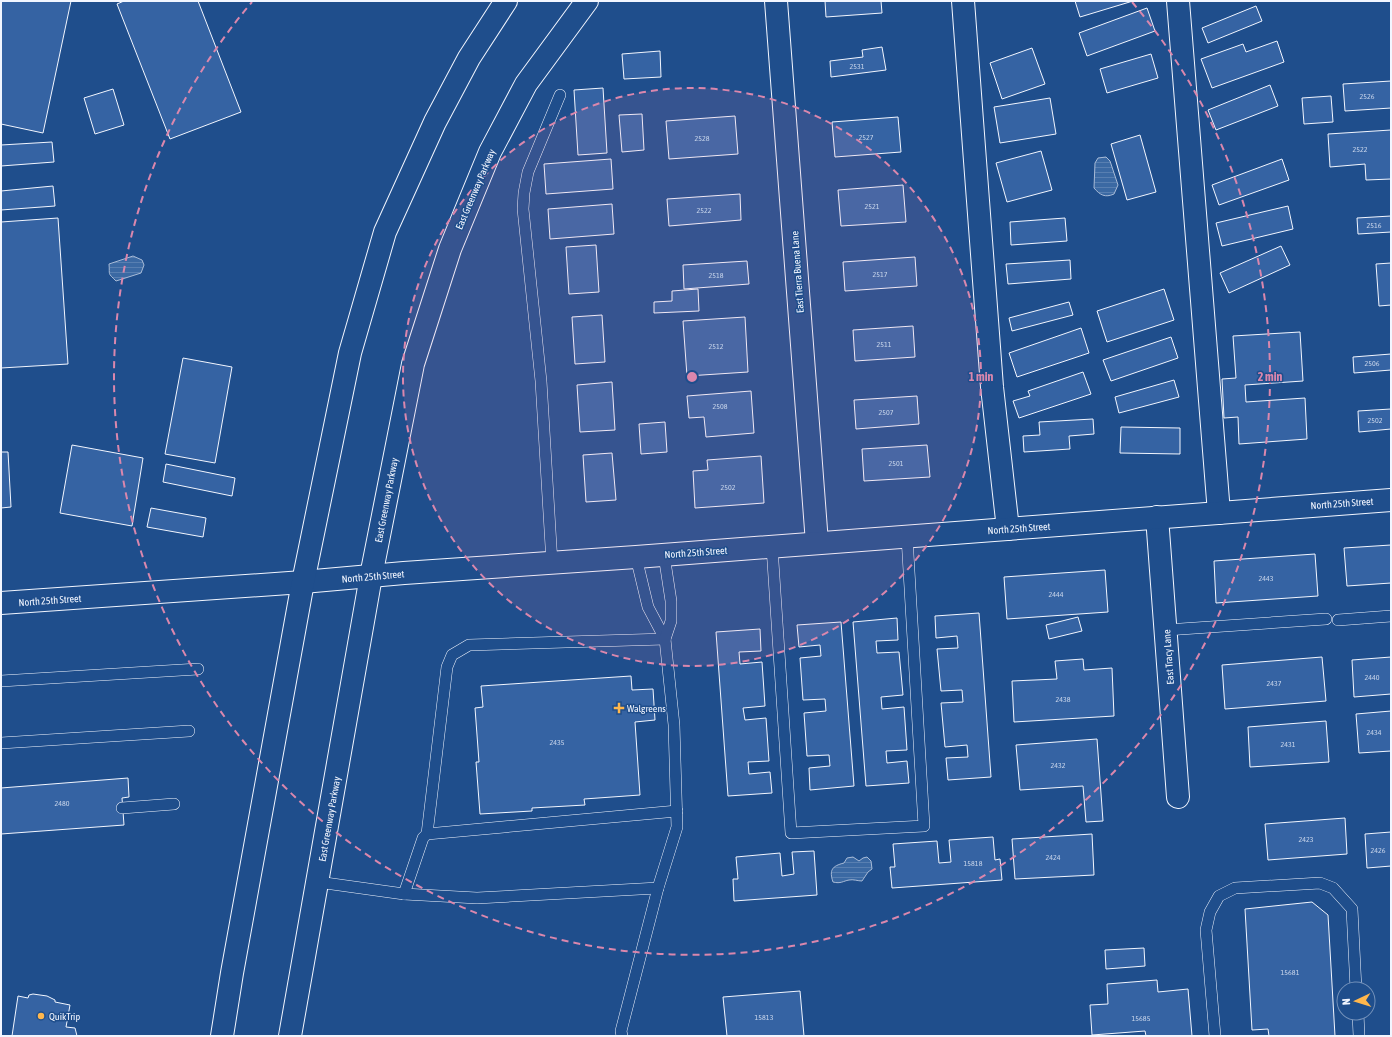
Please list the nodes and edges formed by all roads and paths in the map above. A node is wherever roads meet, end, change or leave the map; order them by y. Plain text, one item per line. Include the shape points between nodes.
1 (506, 1) edge
2 (587, 1) edge
3 (776, 1) edge
4 (963, 1) edge
5 (1178, 1) edge
6 (560, 95) dead end
7 (1391, 500) edge
8 (1219, 513) junction
9 (1157, 517) junction
10 (1008, 529) junction
11 (907, 536) junction
12 (817, 543) junction
13 (772, 547) junction
14 (664, 555) junction
15 (636, 557) junction
16 (552, 563) junction
17 (371, 576) junction
18 (303, 582) junction
19 (1, 603) edge
20 (1391, 616) edge
21 (1326, 620) dead end
22 (1338, 620) dead end
23 (1166, 630) junction
24 (665, 639) junction
25 (198, 669) dead end
26 (1, 681) edge
27 (189, 731) dead end
28 (1, 743) edge
29 (1178, 798) dead end
30 (174, 804) dead end
31 (122, 808) dead end
32 (677, 811) junction
33 (427, 834) junction
34 (318, 882) junction
35 (658, 888) junction
36 (404, 894) junction
37 (1356, 981) edge
38 (1358, 1021) edge
39 (222, 1036) edge
40 (290, 1036) edge
41 (622, 1036) edge
42 (1215, 1036) edge
43 (1359, 1036) edge

1 - 18 street via 469,58 435,122 386,232 350,353
2 - 17 street, East Greenway Parkway via 526,84 490,152 450,249 413,364
3 - 12 street, East Tierra Buena Lane
4 - 10 street via 992,387
5 - 8 street
6 - 16 lane via 528,172 523,208 540,381
7 - 8 street, North 25th Street
8 - 9 street, North 25th Street
9 - 10 street, North 25th Street
9 - 23 street, East Tracy Lane
10 - 11 street, North 25th Street
11 - 12 street, North 25th Street
11 - 13 lane via 924,826 791,833
12 - 13 street, North 25th Street
13 - 14 street, North 25th Street
14 - 15 street, North 25th Street
14 - 24 lane via 671,601 671,621
15 - 16 street, North 25th Street
15 - 24 lane via 648,607
16 - 17 street, North 25th Street
17 - 18 street, North 25th Street
17 - 34 street, East Greenway Parkway
18 - 19 street, North 25th Street
18 - 39 street
20 - 22 lane
21 - 23 lane
23 - 29 street, East Tracy Lane
24 - 32 lane via 674,724
24 - 33 lane via 469,645 452,655 447,667
25 - 26 lane
27 - 28 lane
30 - 31 lane
32 - 33 lane
32 - 35 lane via 677,827
33 - 36 lane via 423,838
34 - 36 lane
34 - 40 street, East Greenway Parkway
35 - 36 lane via 477,898
35 - 41 lane via 621,1031
37 - 42 lane via 1352,909 1333,888 1320,883 1235,888 1219,896 1210,912 1206,930
38 - 43 lane

